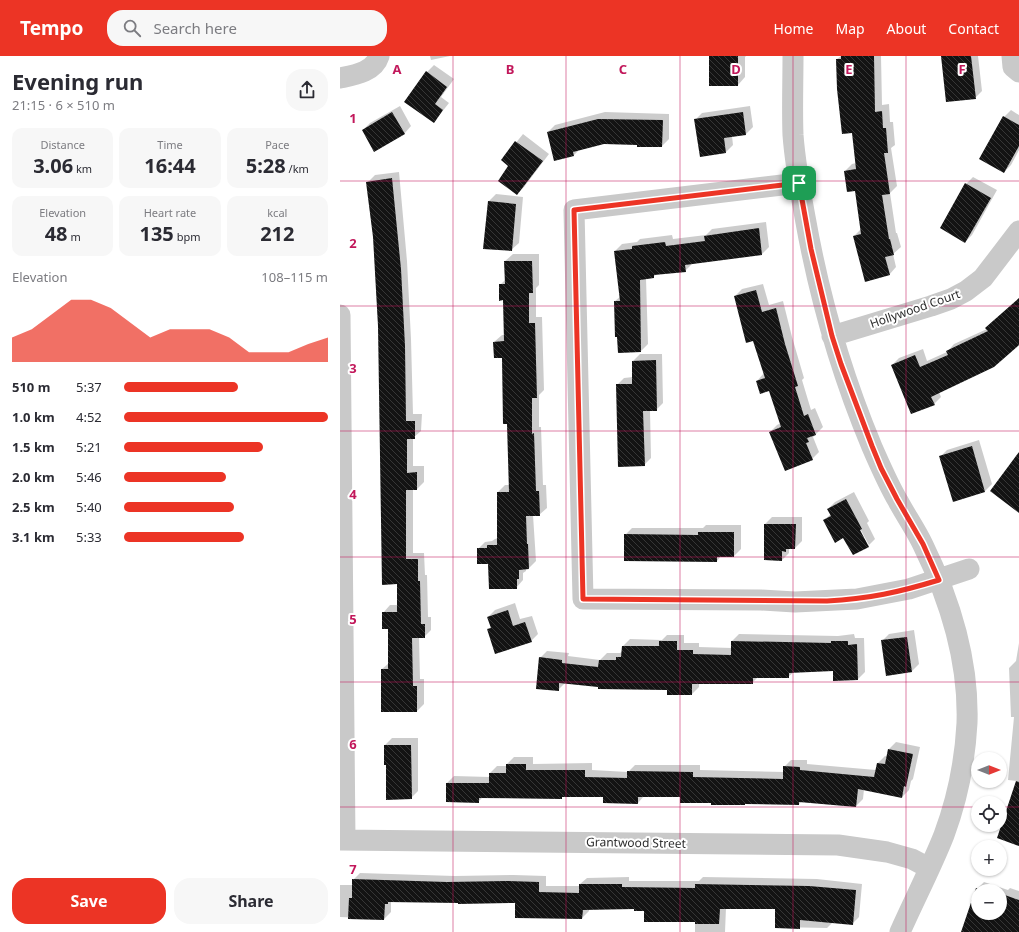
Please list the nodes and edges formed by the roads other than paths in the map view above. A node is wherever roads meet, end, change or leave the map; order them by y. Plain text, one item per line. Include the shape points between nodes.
1 (379, 56) edge
2 (793, 56) edge
3 (1012, 56) edge
4 (1019, 72) edge
5 (340, 78) edge
6 (799, 183) junction
7 (1019, 232) edge
8 (340, 315) edge
9 (832, 336) junction
10 (969, 569) dead end
11 (939, 580) junction
12 (343, 840) edge
13 (929, 868) junction
14 (900, 932) edge

1 - 5 street via 366,72
2 - 6 street via 793,135
3 - 4 street via 1014,67
6 - 9 street via 811,249
6 - 11 street via 574,210 583,599 827,601 881,596
7 - 9 street, Hollywood Court via 983,278 966,292 931,306
8 - 12 street
9 - 11 street via 872,446
10 - 11 street
11 - 13 street via 960,647 967,722 963,763 955,803 944,836
12 - 13 street, Grantwood Street via 838,845 887,852 912,859
13 - 14 street

